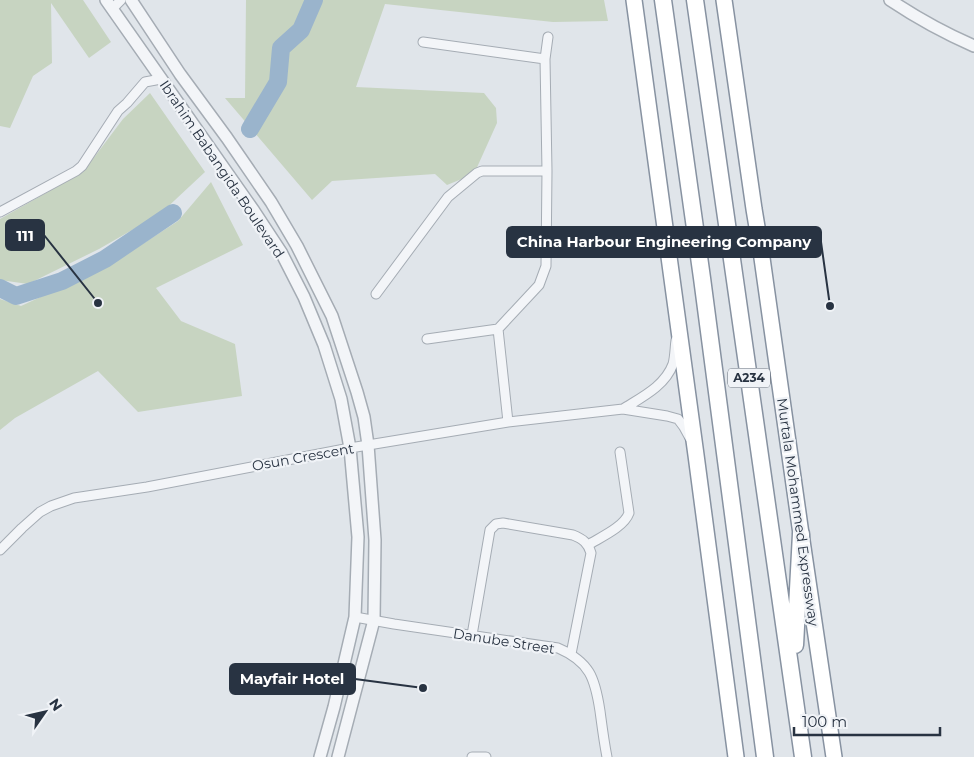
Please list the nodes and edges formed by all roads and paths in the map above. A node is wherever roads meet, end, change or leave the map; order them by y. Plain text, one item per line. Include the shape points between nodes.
1 (121, 0) edge
2 (131, 0) edge
3 (634, 0) edge
4 (663, 0) edge
5 (695, 0) edge
6 (724, 0) edge
7 (890, 0) edge
8 (109, 5) edge
9 (548, 37) dead end
10 (423, 42) dead end
11 (974, 46) edge
12 (545, 59) junction
13 (161, 79) junction
14 (547, 171) junction
15 (0, 212) edge
16 (376, 294) dead end
17 (678, 327) junction
18 (498, 330) junction
19 (427, 338) dead end
20 (624, 409) junction
21 (508, 422) junction
22 (368, 445) junction
23 (350, 448) junction
24 (620, 452) dead end
25 (696, 455) junction
26 (801, 534) junction
27 (588, 544) junction
28 (0, 550) edge
29 (355, 617) junction
30 (374, 620) junction
31 (472, 635) junction
32 (571, 654) junction
33 (320, 757) edge
34 (338, 757) edge
35 (472, 757) edge
36 (486, 757) edge
37 (607, 757) edge
38 (736, 757) edge
39 (765, 757) edge
40 (803, 757) edge
41 (834, 757) edge

1 - 8 street
2 - 22 street, Ibrahim Babangida Boulevard via 298,246 332,316 364,417
3 - 17 highway
4 - 39 highway, A234
5 - 40 highway, A234
6 - 26 highway, Murtala Mohammed Expressway
7 - 11 street via 950,36
8 - 13 street, Ibrahim Babangida Boulevard
9 - 12 street
10 - 12 street
12 - 14 street
13 - 15 street via 144,82 118,111 76,171
13 - 23 street, Ibrahim Babangida Boulevard via 281,252 324,345 342,399
14 - 16 street via 477,172 448,197
14 - 18 street via 546,266 540,285
17 - 20 street via 673,363 663,380
17 - 25 highway
18 - 19 street
18 - 21 street
20 - 21 street, Osun Crescent
20 - 25 street via 678,419
21 - 22 street, Osun Crescent
22 - 23 street, Osun Crescent
22 - 30 street, Ibrahim Babangida Boulevard via 375,540
23 - 28 street, Osun Crescent via 74,498 40,512
23 - 29 street, Ibrahim Babangida Boulevard via 358,537
24 - 27 street via 629,513 627,519
25 - 38 highway
26 - 40 highway via 794,642
26 - 41 highway, Murtala Mohammed Expressway
27 - 31 street via 573,534 496,524 490,530
27 - 32 street via 592,553
29 - 30 street, Danube Street
29 - 33 street, Ibrahim Babangida Boulevard
30 - 31 street, Danube Street
30 - 34 street, Ibrahim Babangida Boulevard
31 - 32 street, Danube Street via 558,648
32 - 37 street, Danube Street via 582,663 596,690
35 - 36 street

